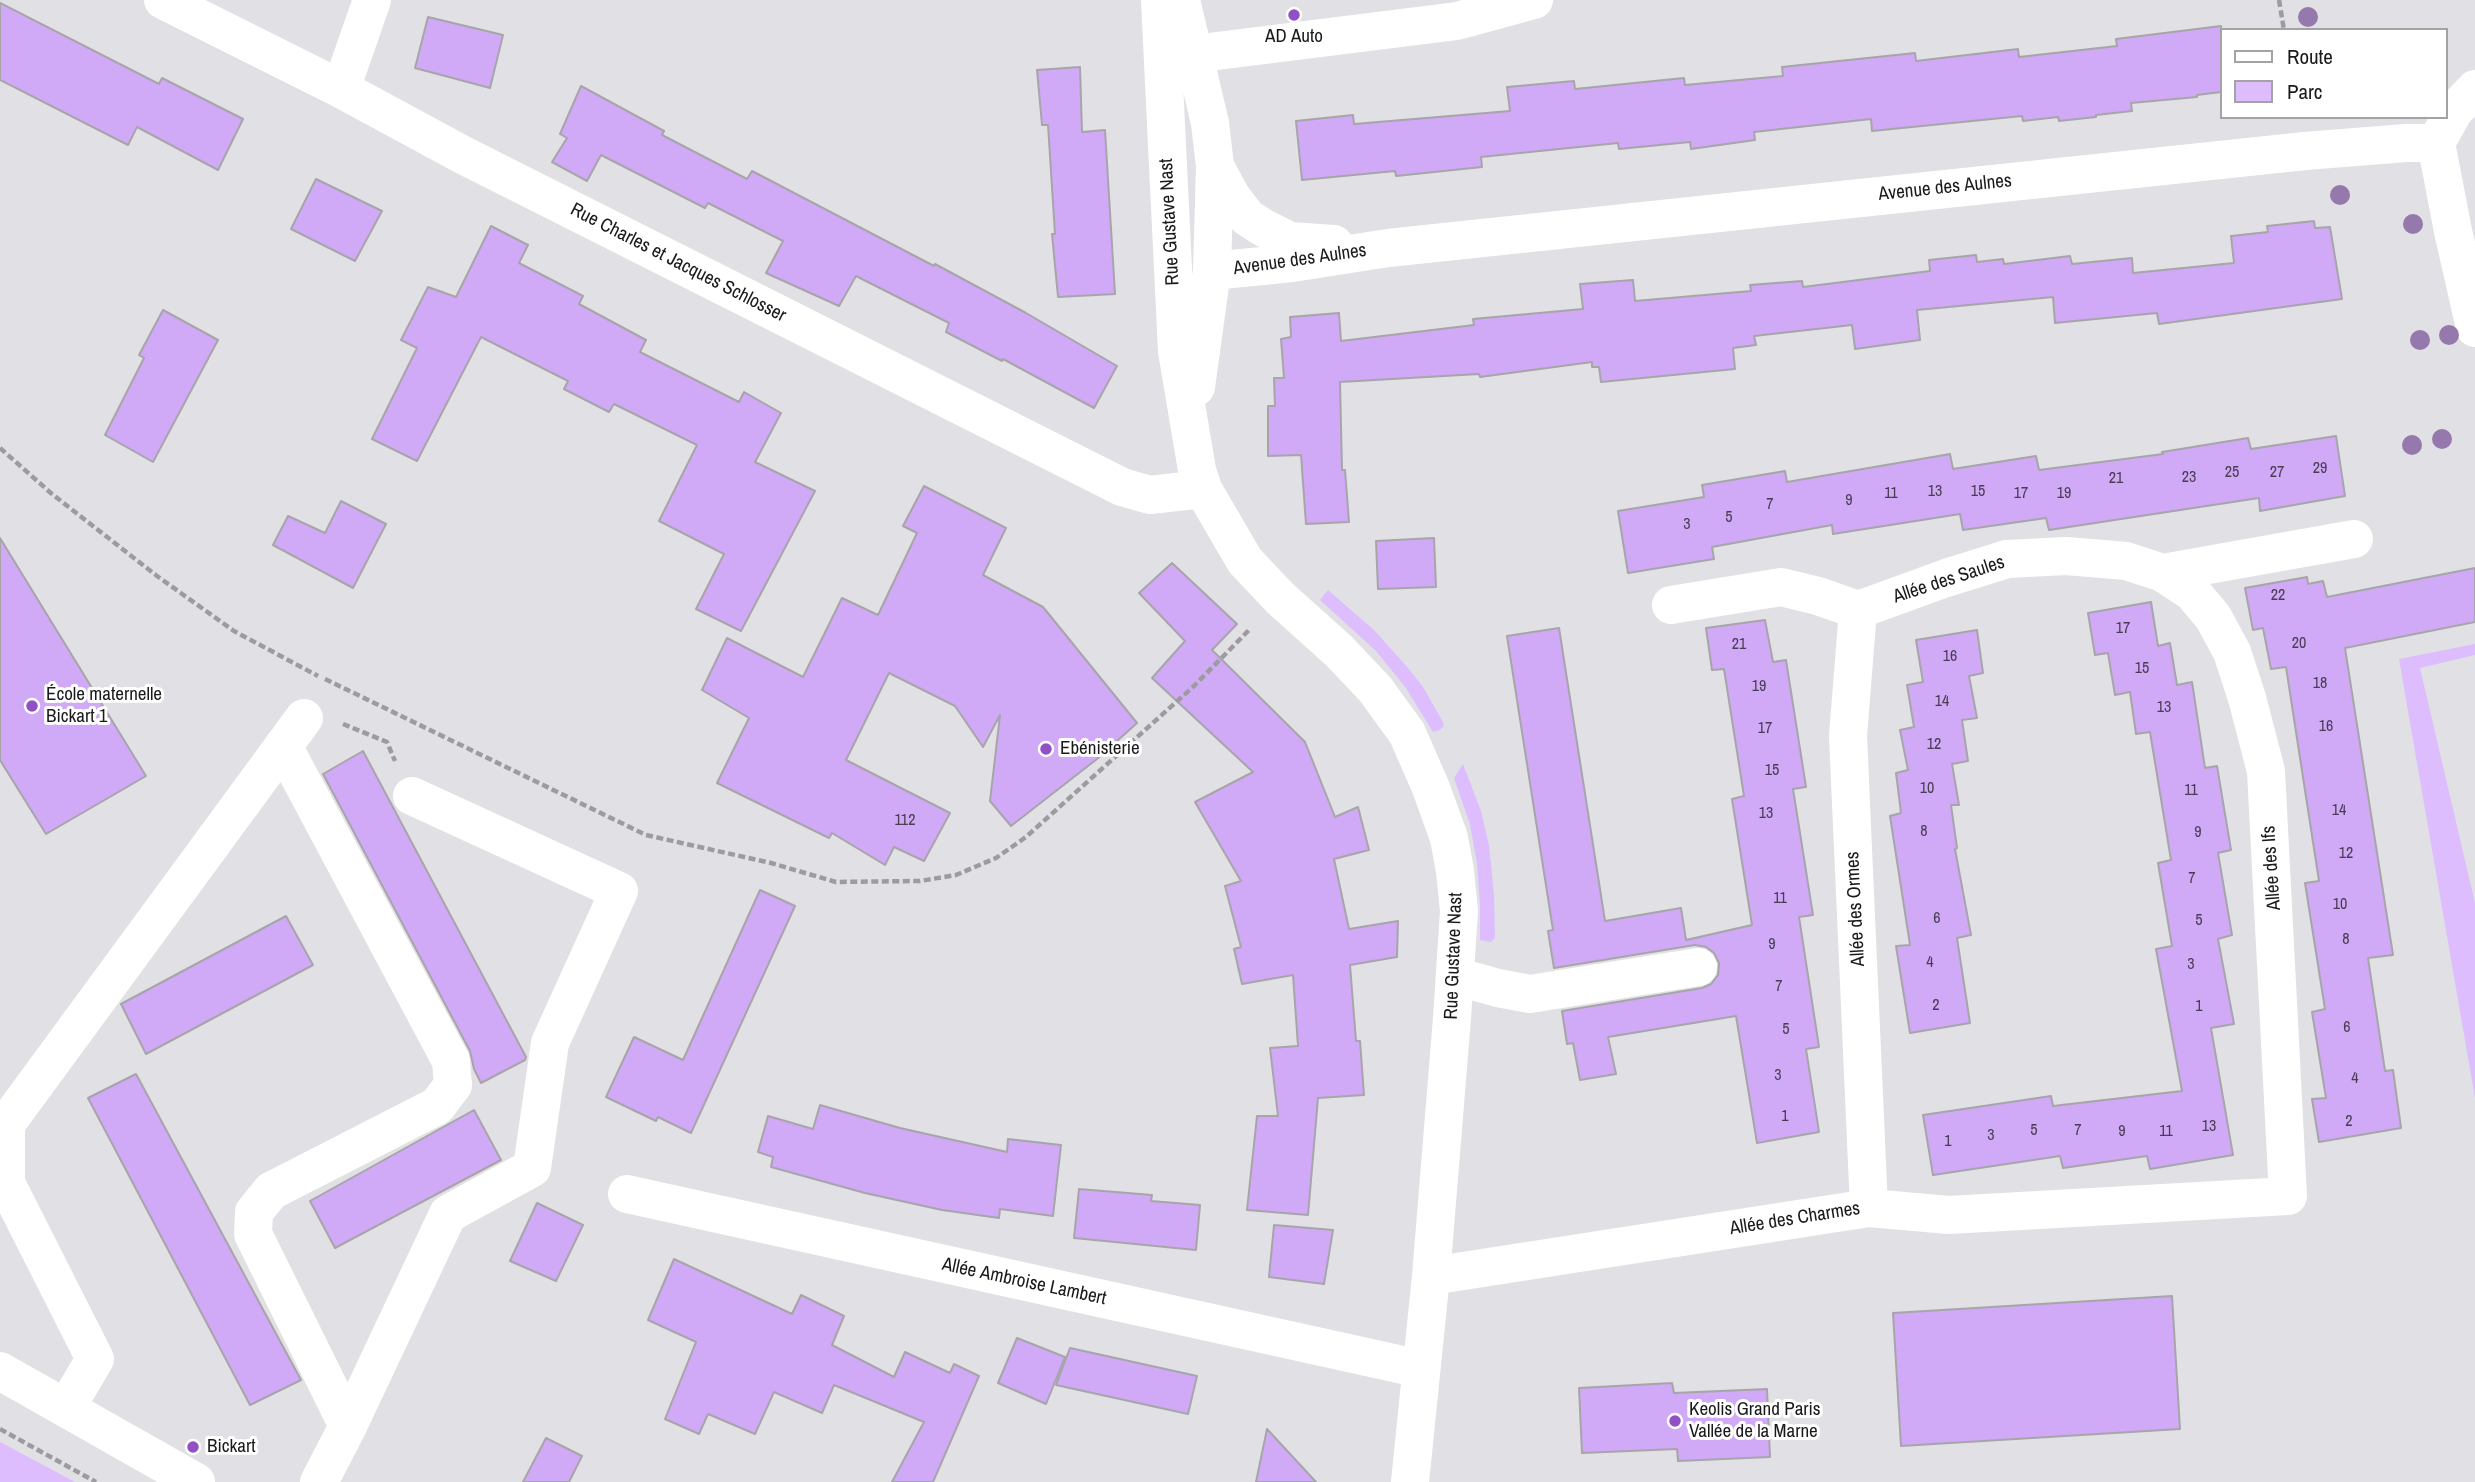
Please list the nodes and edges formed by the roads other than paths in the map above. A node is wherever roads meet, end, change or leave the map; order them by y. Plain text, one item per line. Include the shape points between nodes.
1 (163, 0) edge
2 (372, 0) edge
3 (1534, 0) edge
4 (1167, 4) edge
5 (1193, 54) junction
6 (341, 89) junction
7 (2475, 89) edge
8 (2436, 143) junction
9 (1215, 166) junction
10 (1388, 248) junction
11 (1212, 271) junction
12 (2475, 328) edge
13 (1190, 431) junction
14 (1203, 489) junction
15 (2354, 539) dead end
16 (2163, 573) junction
17 (1671, 605) dead end
18 (1858, 610) junction
19 (412, 796) road end
20 (1698, 967) dead end
21 (1455, 976) junction
22 (627, 1194) dead end
23 (2288, 1196) joint
24 (1869, 1208) junction
25 (1431, 1276) junction
26 (1421, 1368) junction
27 (0, 1371) edge
28 (66, 1408) junction
29 (348, 1426) junction
30 (196, 1482) edge
31 (319, 1482) edge
32 (1410, 1482) edge

1 - 6 street, Rue Charles et Jacques Schlosser
2 - 6 street
3 - 5 street via 1457,21
4 - 5 street, Rue Gustave Nast
4 - 11 street, Rue Gustave Nast via 1186,130 1190,243 1195,260
4 - 13 street, Rue Gustave Nast via 1177,351
5 - 9 street, Rue Gustave Nast
6 - 14 street, Rue Charles et Jacques Schlosser via 1122,487 1150,495
7 - 8 street via 2454,111
8 - 10 street, Avenue des Aulnes via 2329,148
8 - 12 street
9 - 10 street, Avenue des Aulnes via 1231,196 1262,228 1290,241
9 - 11 street, Rue Gustave Nast
10 - 11 street, Avenue des Aulnes
11 - 13 street, Rue Gustave Nast
13 - 14 street, Rue Gustave Nast
14 - 21 street, Rue Gustave Nast via 1245,561 1348,660 1407,733 1449,838 1459,911
15 - 16 street, Allée des Saules
16 - 18 street, Allée des Saules via 2126,561 2066,555 2007,559
16 - 23 street, Allée des Ifs via 2192,592 2213,617 2232,652 2266,771
17 - 18 street via 1781,587
18 - 24 street, Allée des Ormes via 1848,736
19 - 29 street via 619,891 550,1043 532,1168 448,1214
20 - 21 street via 1530,994
21 - 25 street, Rue Gustave Nast
22 - 26 street, Allée Ambroise Lambert
23 - 24 street, Allée des Charmes via 1949,1215
24 - 25 street, Allée des Charmes
25 - 26 street, Rue Gustave Nast
26 - 32 street, Rue Gustave Nast
27 - 28 street
28 - 29 street via 95,1359 6,1183 6,1124 293,732 451,1061 453,1085 437,1106 271,1191 254,1212 253,1234
28 - 30 street
29 - 31 street

